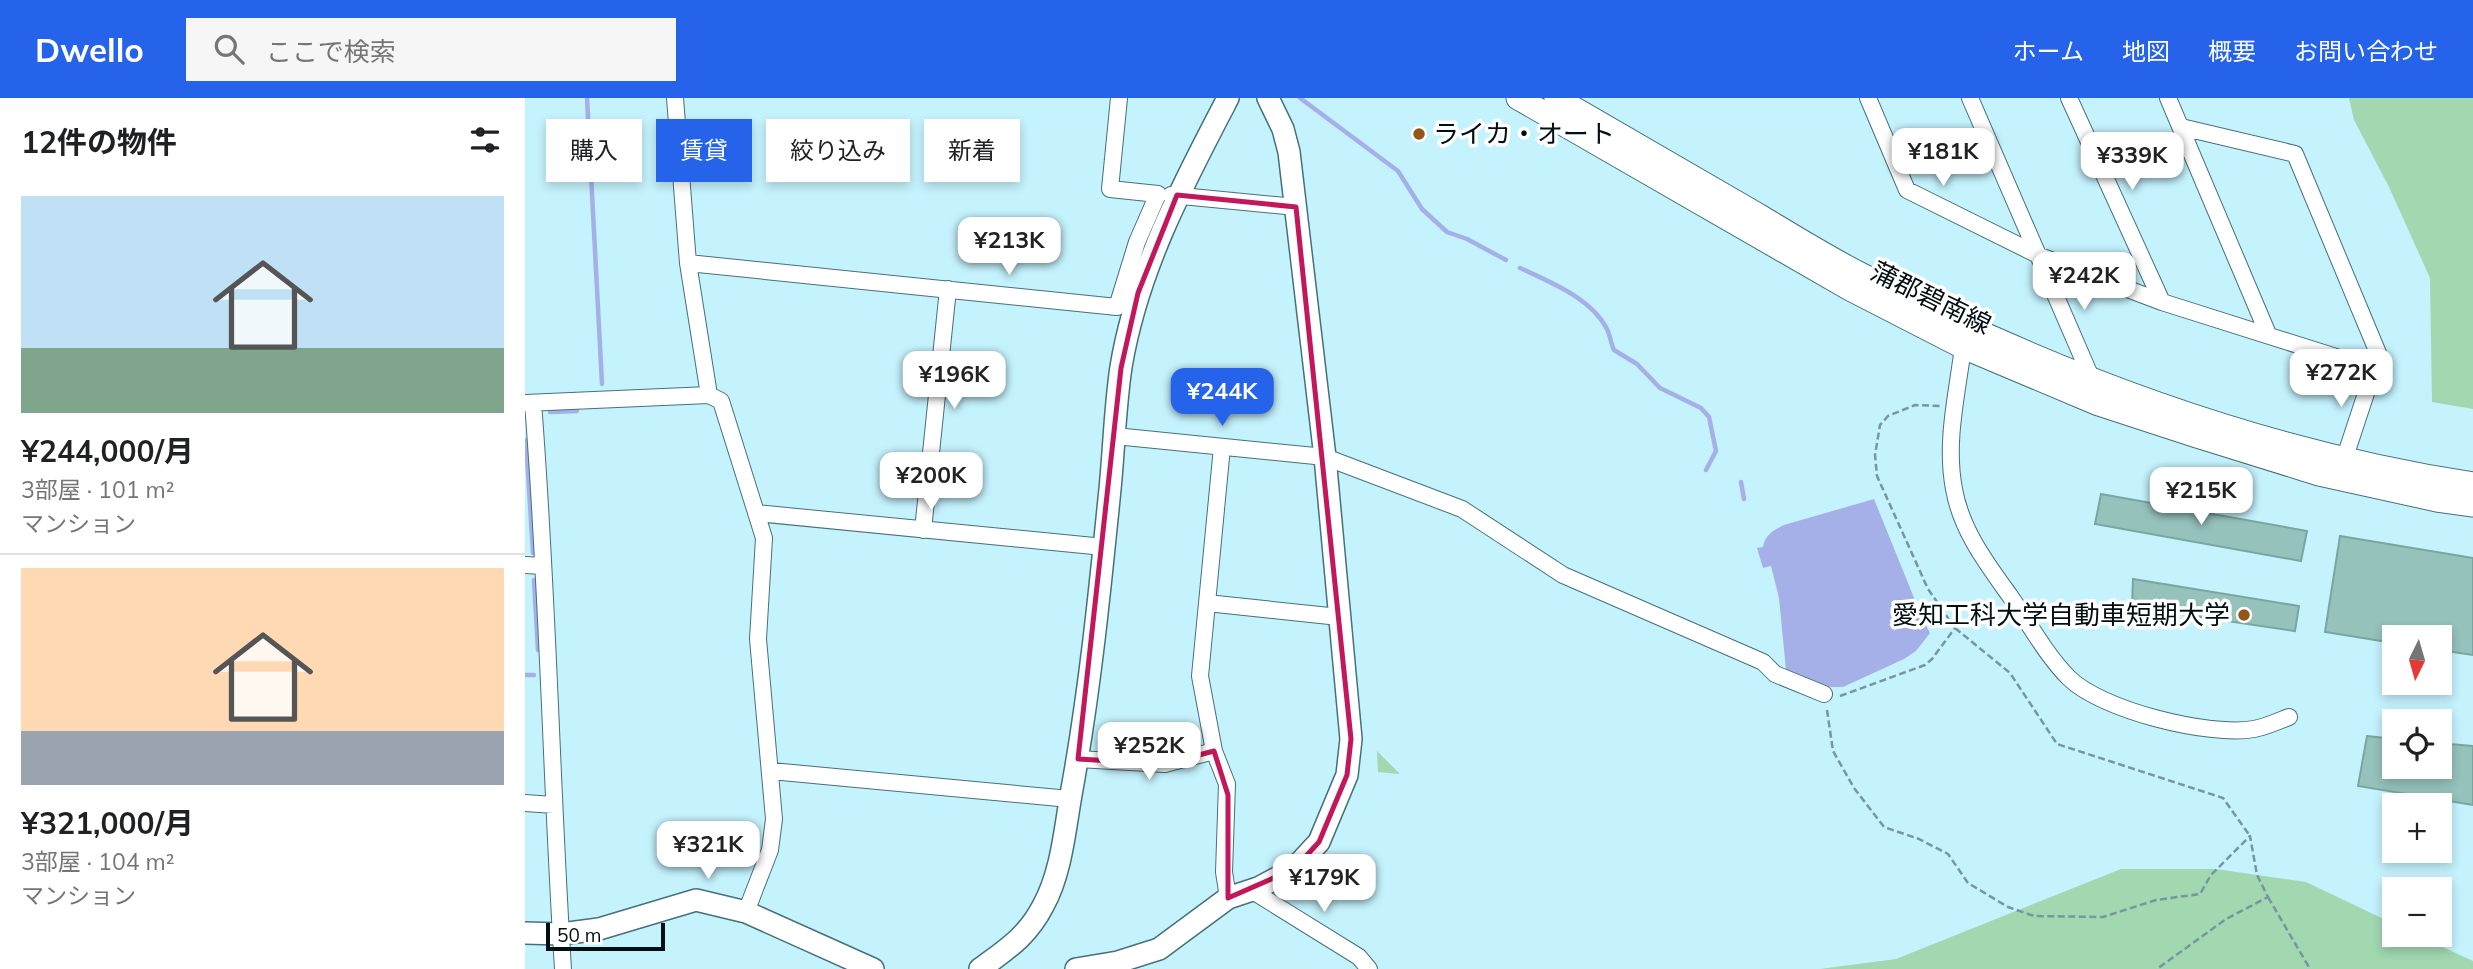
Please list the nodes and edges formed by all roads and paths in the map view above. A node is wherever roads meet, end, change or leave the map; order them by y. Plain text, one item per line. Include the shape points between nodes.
1 (675, 98) edge
2 (1119, 98) edge
3 (1229, 98) edge
4 (1268, 98) edge
5 (1518, 98) edge
6 (1556, 98) edge
7 (1868, 98) edge
8 (1970, 98) edge
9 (2069, 98) edge
10 (2168, 98) edge
11 (2181, 127) junction
12 (1168, 195) junction
13 (1296, 207) junction
14 (2040, 256) junction
15 (688, 263) junction
16 (948, 289) junction
17 (2162, 302) junction
18 (2267, 334) junction
19 (1963, 347) junction
20 (2374, 369) junction
21 (2093, 382) junction
22 (709, 395) junction
23 (529, 403) edge
24 (1954, 406) junction
25 (1115, 436) junction
26 (1222, 447) junction
27 (1325, 457) junction
28 (2344, 460) junction
29 (2473, 484) edge
30 (2473, 505) edge
31 (755, 513) junction
32 (923, 530) junction
33 (1104, 547) junction
34 (525, 565) edge
35 (543, 566) junction
36 (1207, 603) junction
37 (1339, 617) junction
38 (1955, 628) junction
39 (1824, 694) junction
40 (2289, 717) dead end
41 (1214, 751) junction
42 (1078, 759) junction
43 (771, 771) junction
44 (1070, 799) junction
45 (525, 803) edge
46 (554, 805) junction
47 (2250, 836) junction
48 (1251, 890) junction
49 (2268, 897) junction
50 (1228, 898) junction
51 (746, 912) junction
52 (525, 933) edge
53 (561, 934) junction
54 (563, 969) edge
55 (873, 969) edge
56 (980, 969) edge
57 (1076, 969) edge
58 (1369, 969) edge
59 (2157, 969) edge
60 (2310, 969) edge

1 - 15 street
2 - 12 street via 1110,189
3 - 12 street
4 - 13 street via 1289,152
5 - 19 main road, 蒲郡碧南線 via 1850,289
6 - 21 main road, 蒲郡碧南線 via 1861,275
7 - 14 street via 1907,190
8 - 14 street
9 - 17 street
10 - 11 street
11 - 18 street
11 - 20 street via 2295,154 2378,353
12 - 13 street
12 - 16 street via 1137,242 1117,307
12 - 25 street via 1133,310 1121,368
13 - 27 street
14 - 17 street
14 - 21 street
15 - 16 street
15 - 22 street
16 - 32 street
17 - 18 street
18 - 20 street
19 - 24 street
19 - 30 main road, 蒲郡碧南線 via 2096,403 2282,463
20 - 28 street
21 - 28 main road, 蒲郡碧南線 via 2210,423
22 - 23 street
22 - 31 street via 721,401
23 - 35 street
24 - 38 path via 1915,405 1888,416 1880,425 1875,456 1877,476 1928,589
24 - 40 street via 1950,449 1964,525 2070,679 2114,706 2181,725 2254,729
25 - 26 street
25 - 33 street
26 - 27 street
26 - 36 street
27 - 37 street
27 - 39 street via 1462,509 1563,575 1763,662 1775,674
28 - 29 main road, 蒲郡碧南線
31 - 32 street
31 - 43 street via 764,538 758,639
32 - 33 street
33 - 42 street
34 - 35 street
35 - 46 street
36 - 37 street
36 - 41 street via 1200,676
37 - 48 street via 1351,739 1347,775 1319,842 1294,869
38 - 39 path via 1925,665 1838,697
38 - 47 path via 2010,673 2057,744 2223,798
39 - 47 path via 1833,751 1884,827 1948,853 1969,883 2034,916 2103,917 2156,900 2200,894 2211,875
41 - 42 street via 1165,764
41 - 50 street via 1227,784 1224,872
42 - 44 street
43 - 44 street
43 - 51 street via 774,819 770,850
44 - 56 street via 1055,880 1043,907 1019,941
45 - 46 street
46 - 53 street
47 - 49 path via 2257,875
48 - 50 street
48 - 58 street via 1359,957
49 - 59 path via 2226,919
49 - 60 path
50 - 57 street via 1159,949
51 - 53 street via 696,900 599,929
51 - 55 street
52 - 53 street
53 - 54 street

